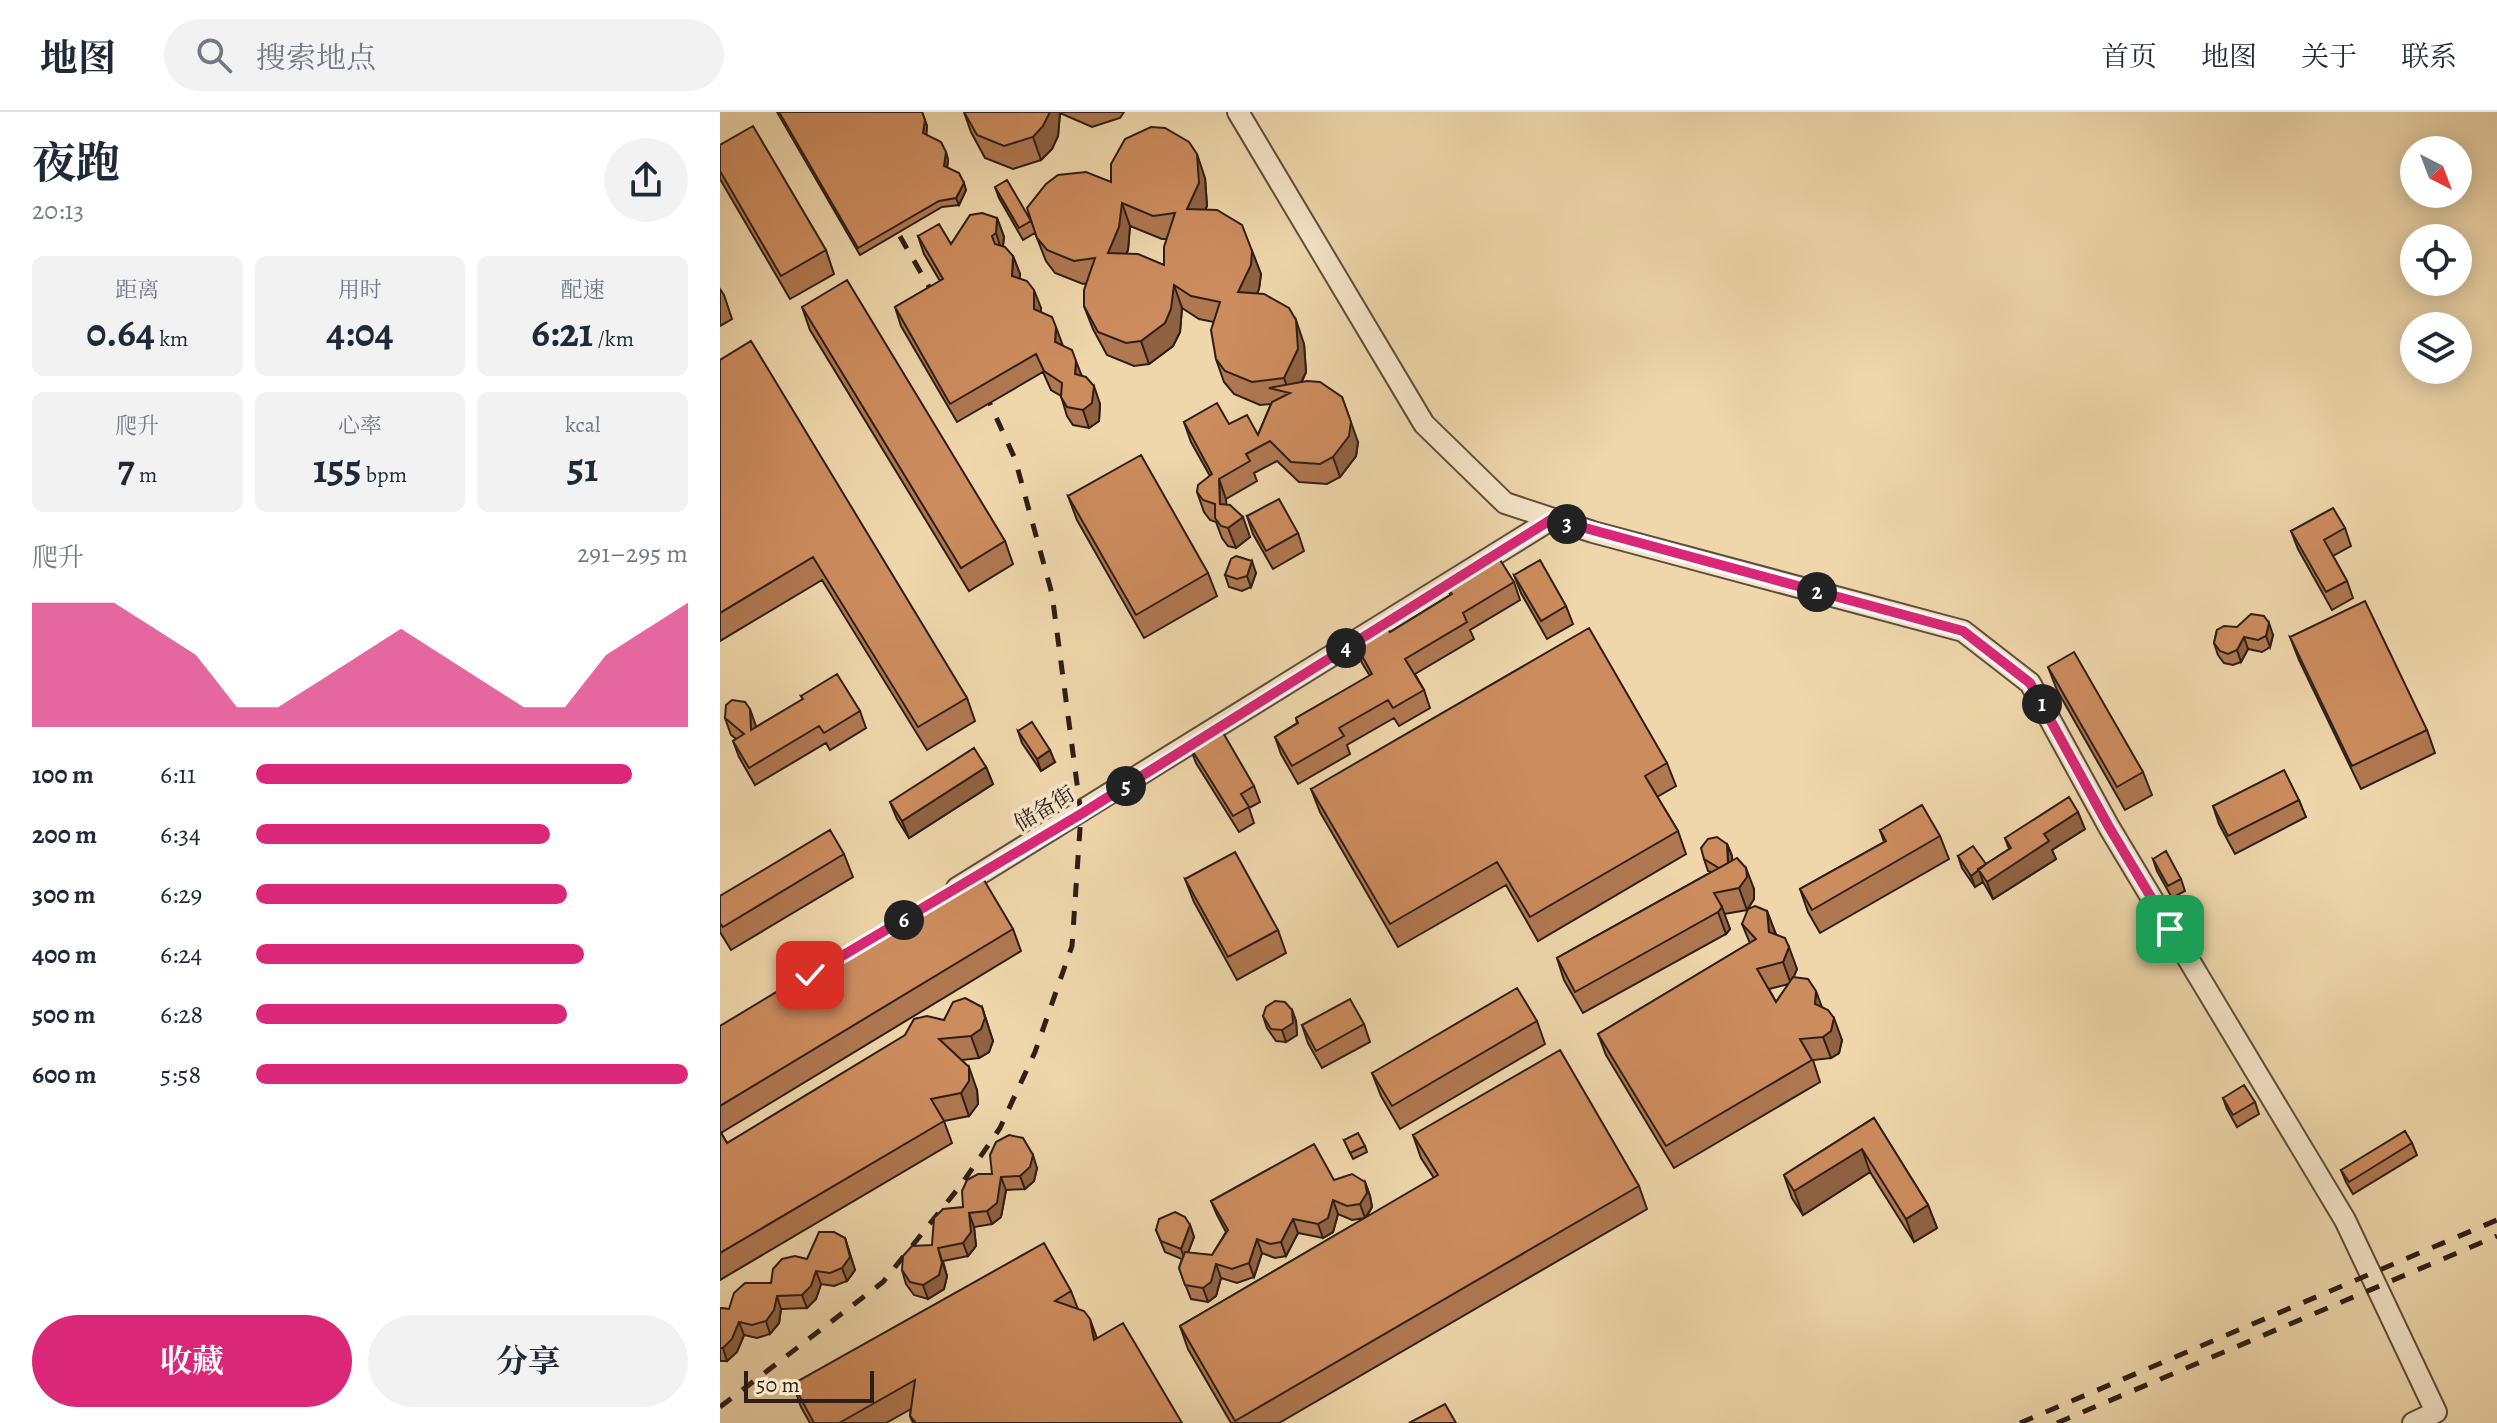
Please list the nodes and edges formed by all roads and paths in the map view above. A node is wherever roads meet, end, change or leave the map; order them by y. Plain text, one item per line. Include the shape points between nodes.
1 (1238, 112) edge
2 (1552, 519) junction
3 (934, 902) edge
4 (2413, 1423) edge

1 - 2 street via 1424,424 1505,503
2 - 3 street, 储备街
2 - 4 street via 1963,631 2030,683 2109,827 2345,1220 2436,1412

